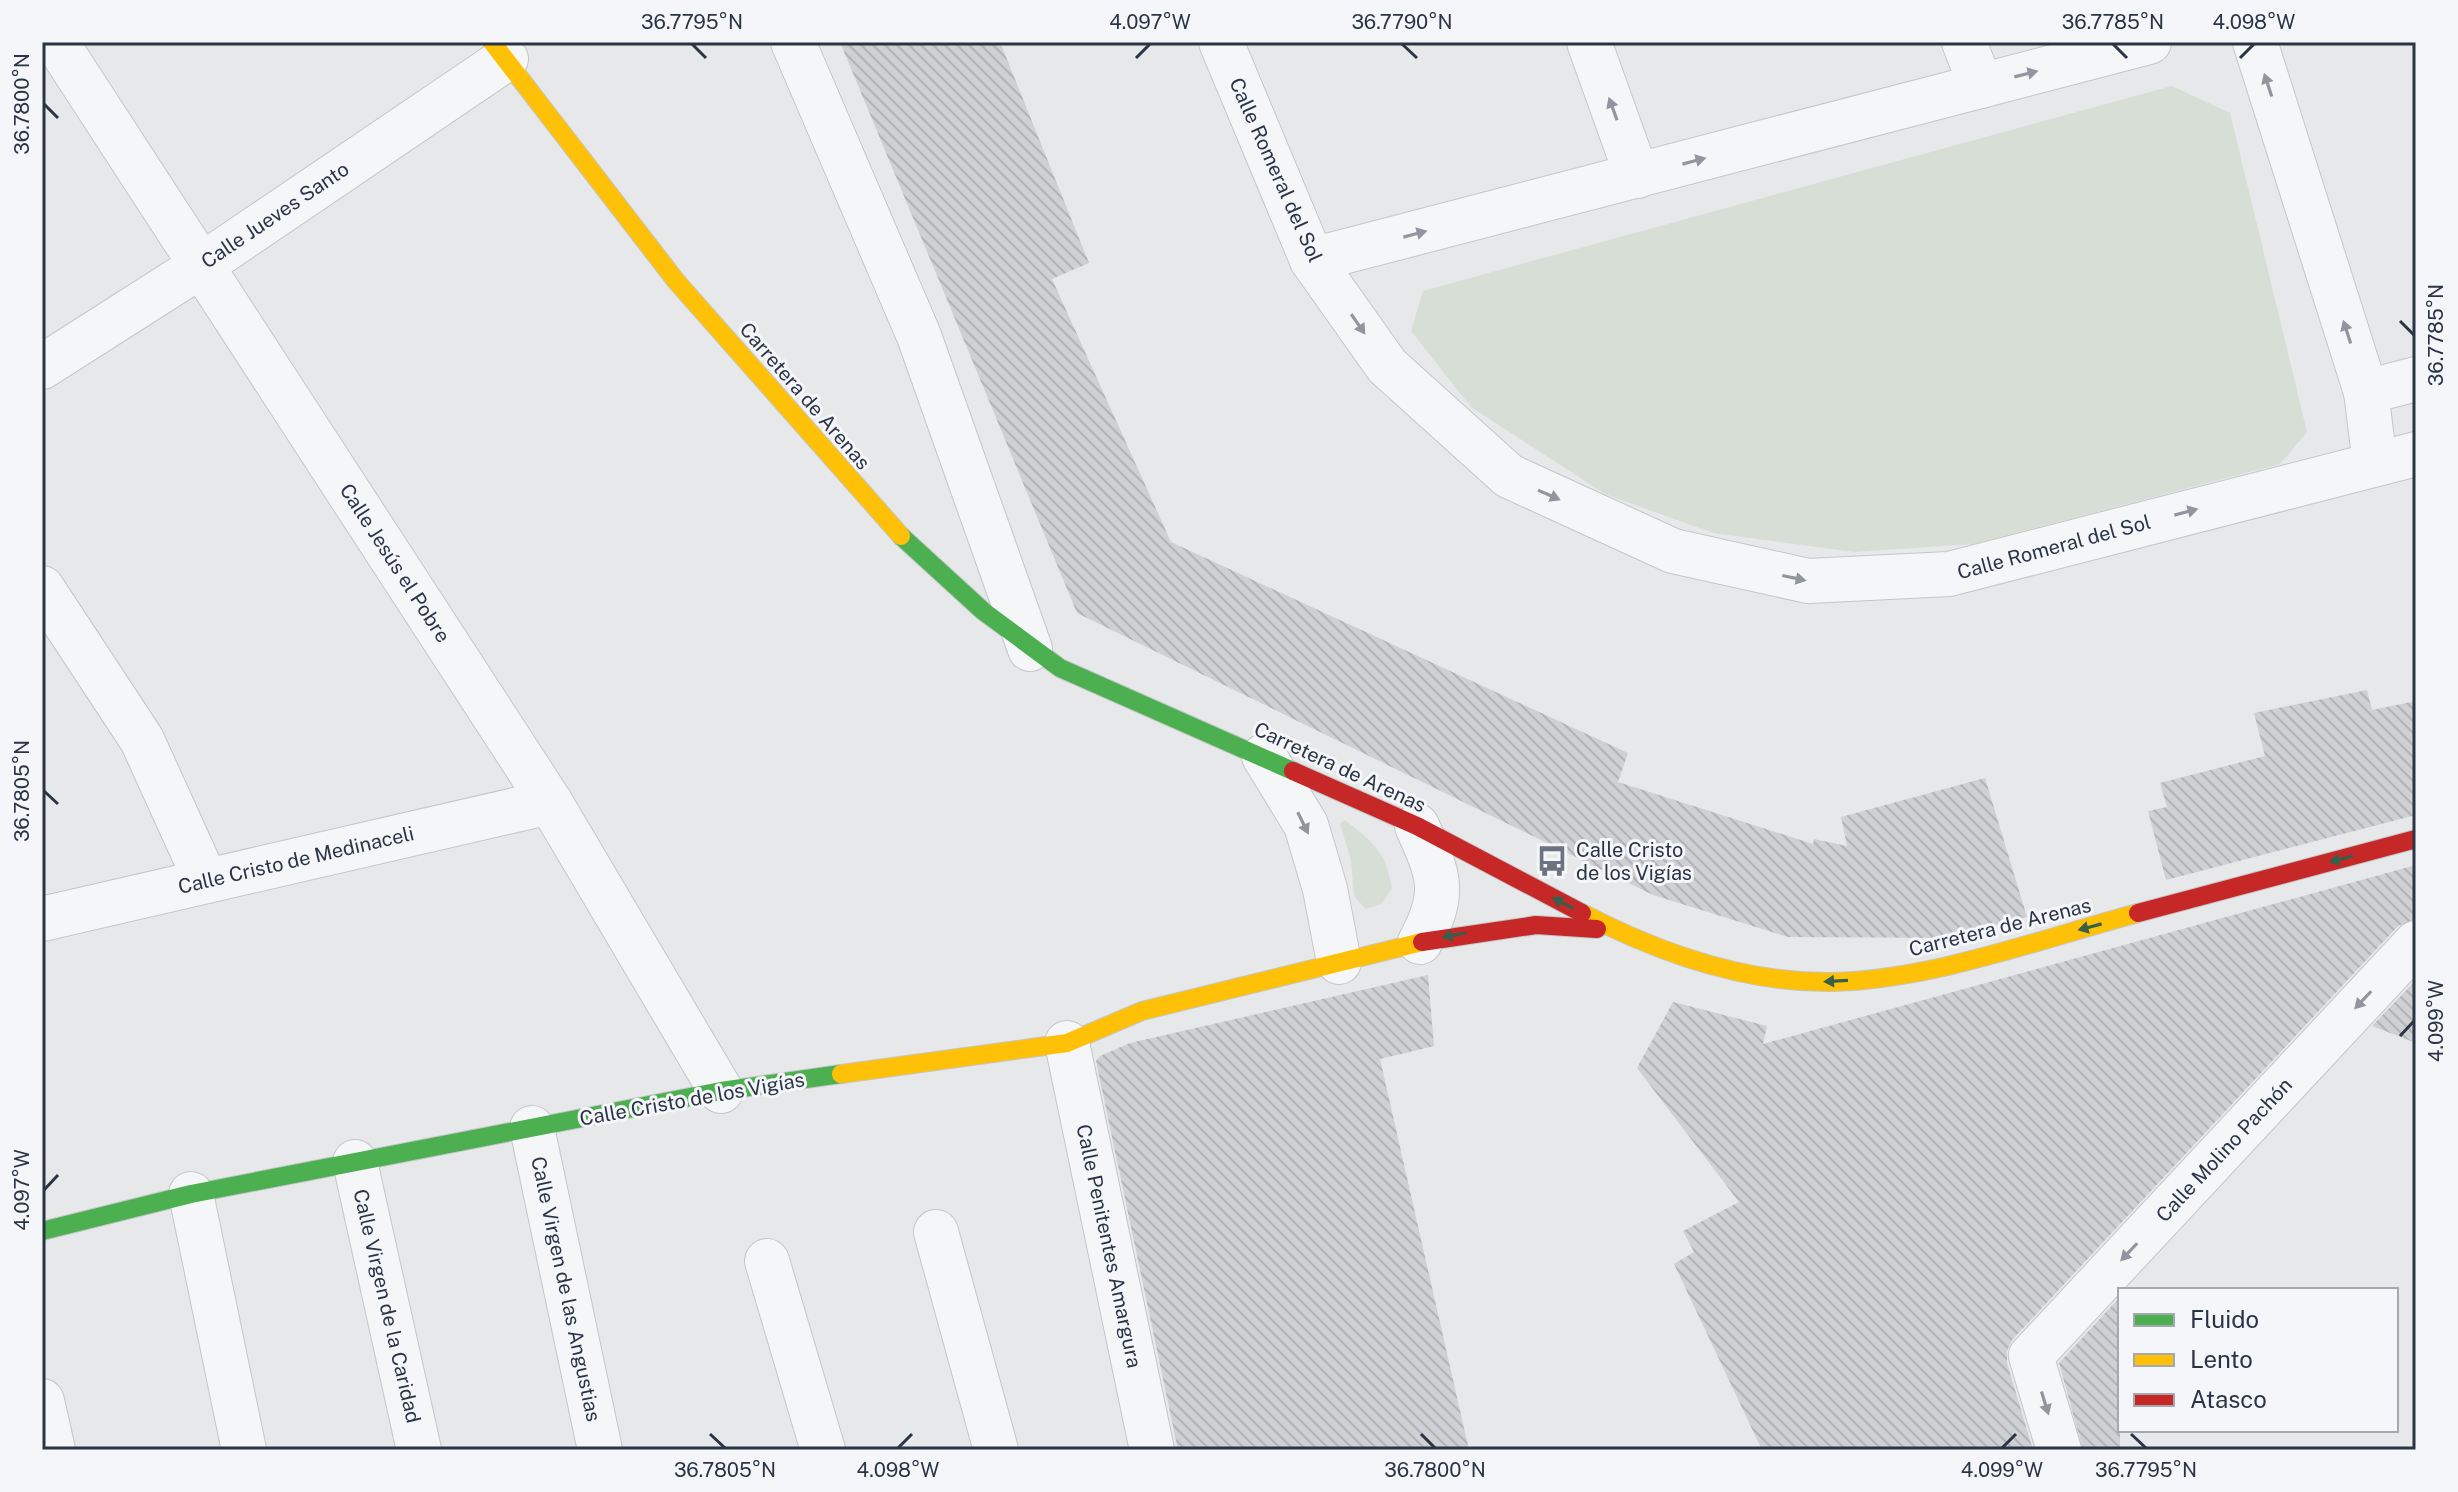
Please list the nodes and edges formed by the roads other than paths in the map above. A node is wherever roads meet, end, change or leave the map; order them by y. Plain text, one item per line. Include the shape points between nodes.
1 (56, 42) edge
2 (793, 42) edge
3 (1221, 42) edge
4 (1589, 42) edge
5 (1964, 42) edge
6 (2149, 42) edge
7 (2255, 42) edge
8 (499, 51) edge
9 (1981, 86) junction
10 (1637, 176) junction
11 (1312, 260) junction
12 (202, 265) junction
13 (42, 367) edge
14 (2416, 379) edge
15 (2366, 392) junction
16 (2395, 458) edge
17 (42, 588) edge
18 (1030, 649) junction
19 (1264, 756) junction
20 (550, 802) junction
21 (1417, 826) junction
22 (2416, 839) edge
23 (206, 881) junction
24 (42, 919) edge
25 (1615, 930) junction
26 (1420, 942) junction
27 (2416, 943) edge
28 (1339, 962) junction
29 (1067, 1043) junction
30 (721, 1091) junction
31 (532, 1128) junction
32 (355, 1162) junction
33 (191, 1194) junction
34 (42, 1231) edge
35 (936, 1232) dead end
36 (767, 1261) dead end
37 (42, 1401) edge
38 (53, 1450) edge
39 (244, 1450) edge
40 (419, 1450) edge
41 (600, 1450) edge
42 (823, 1450) edge
43 (996, 1450) edge
44 (1152, 1450) edge
45 (2059, 1450) edge

1 - 12 street, Calle Jesús el Pobre
2 - 18 street via 919,336
3 - 11 street, Calle Romeral del Sol
10 -> 4 street
5 - 9 street
9 -> 6 street
15 -> 7 street, Calle Romeral del Sol
8 - 12 street, Calle Jueves Santo
8 - 18 street, Carretera de Arenas via 676,281 864,498
10 -> 9 street
11 -> 10 street
11 -> 16 street, Calle Romeral del Sol via 1387,366 1509,476 1673,551 1808,581 1949,574
12 - 13 street, Calle Jueves Santo
12 - 20 street, Calle Jesús el Pobre
14 - 15 street
15 - 16 street, Calle Romeral del Sol
17 - 23 street via 142,740
18 - 19 street, Carretera de Arenas via 1060,668
19 - 21 street, Carretera de Arenas
19 -> 28 street via 1306,825
20 - 23 street, Calle Cristo de Medinaceli
20 - 30 street, Calle Jesús el Pobre
25 -> 21 street, Carretera de Arenas
21 - 26 street via 1437,871 1436,913
22 -> 25 street, Carretera de Arenas via 1927,970 1831,982 1738,974
23 - 24 street, Calle Cristo de Medinaceli
25 -> 26 street, Calle Cristo de los Vigías via 1536,925
26 - 28 street, Calle Cristo de los Vigías
27 -> 45 street, Calle Molino Pachón via 2031,1356
28 - 29 street, Calle Cristo de los Vigías via 1142,1011
29 - 30 street, Calle Cristo de los Vigías
29 - 44 street, Calle Penitentes Amargura
30 - 31 street, Calle Cristo de los Vigías
31 - 32 street, Calle Cristo de los Vigías
31 - 41 street, Calle Virgen de las Angustias
32 - 33 street, Calle Cristo de los Vigías
32 - 40 street, Calle Virgen de la Caridad
33 - 34 street, Calle Cristo de los Vigías
33 - 39 street
35 - 43 street
36 - 42 street
37 - 38 street

